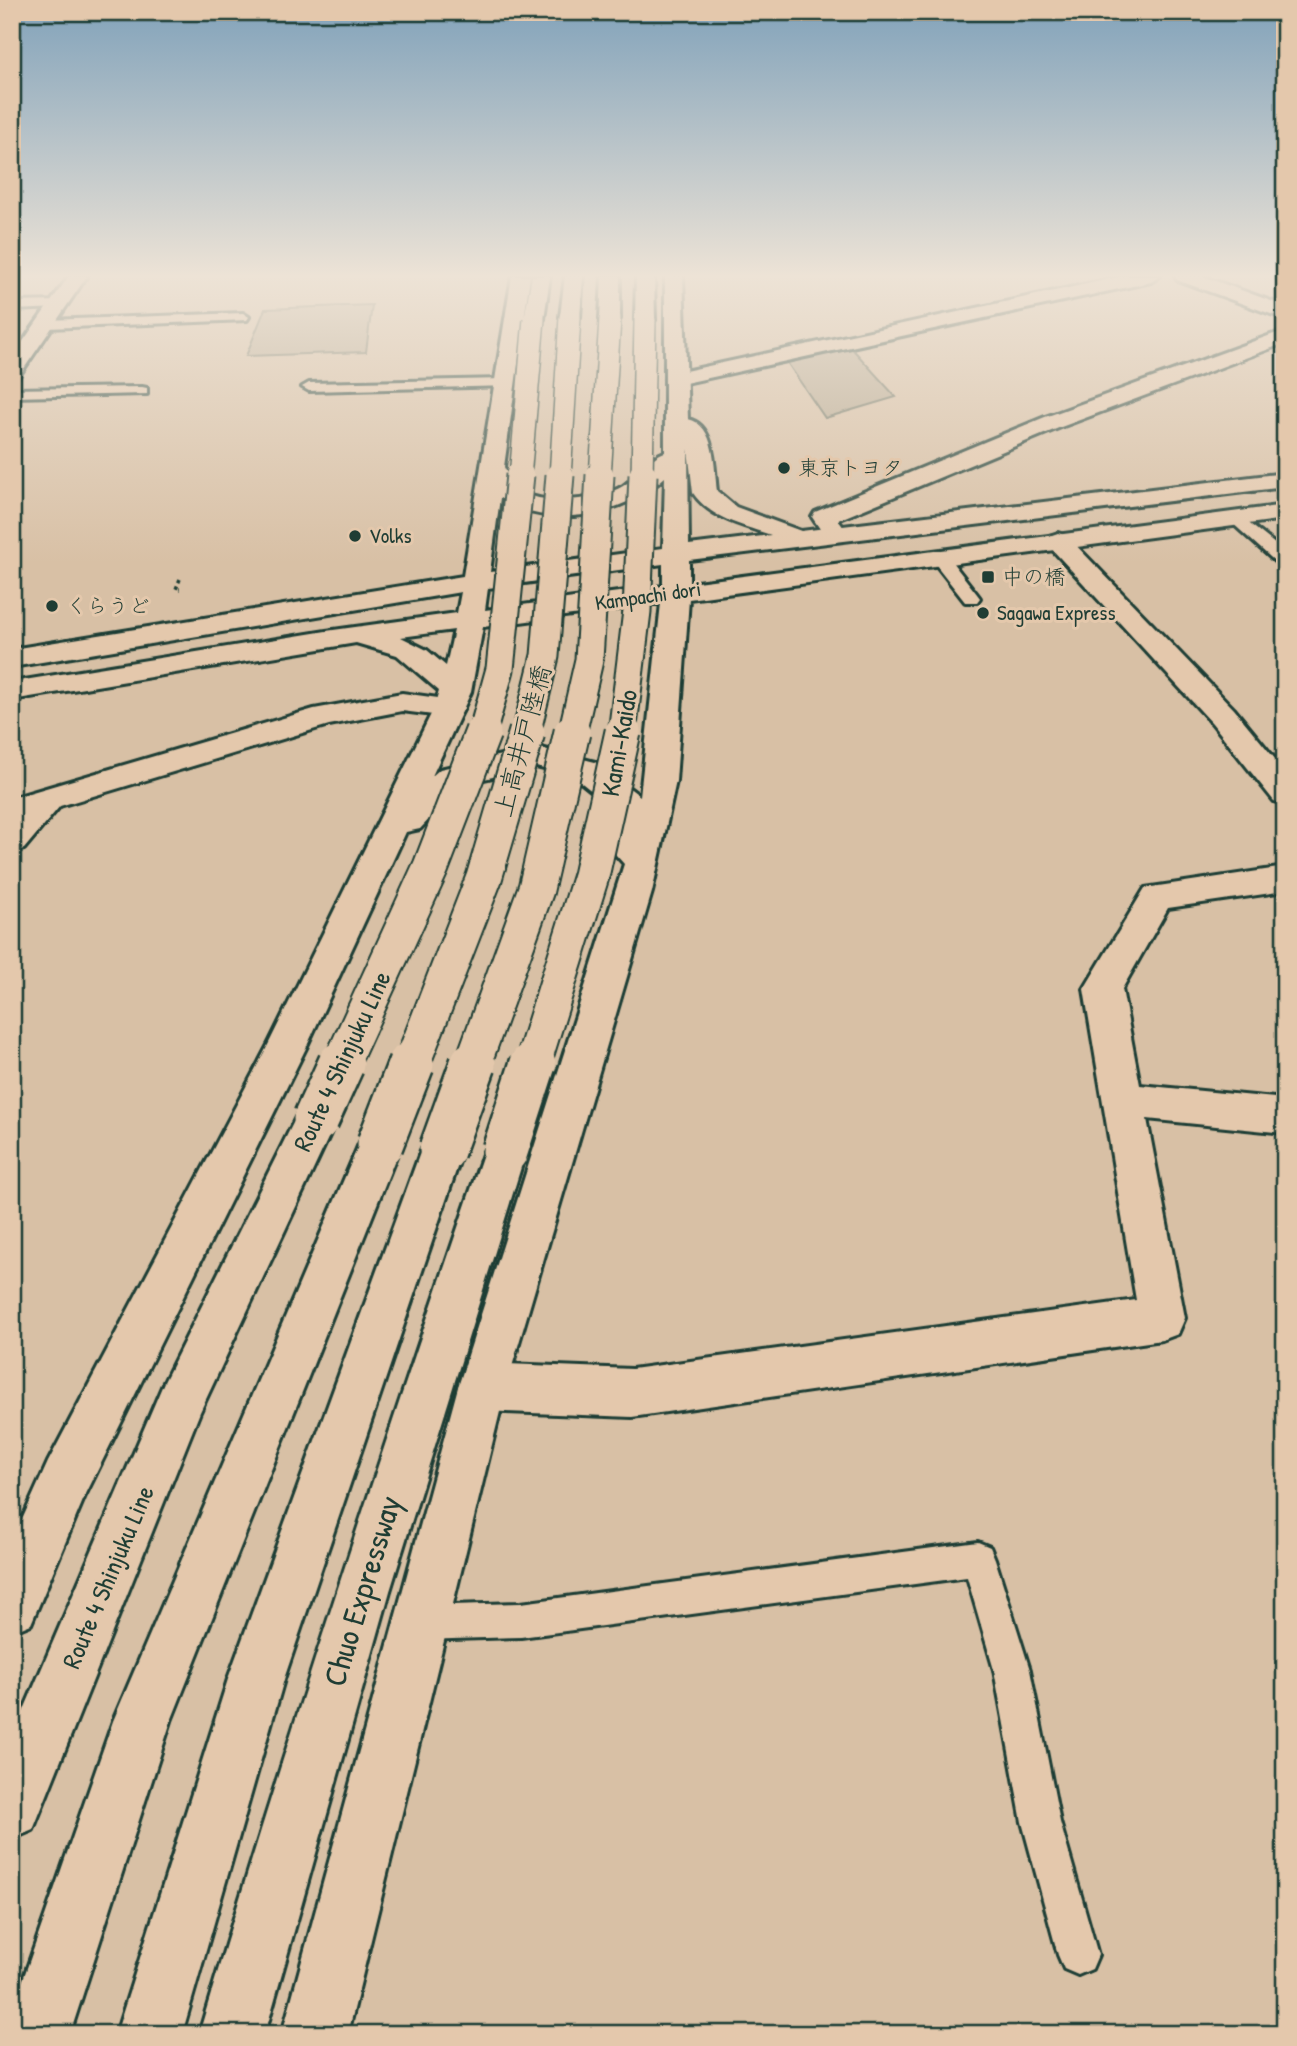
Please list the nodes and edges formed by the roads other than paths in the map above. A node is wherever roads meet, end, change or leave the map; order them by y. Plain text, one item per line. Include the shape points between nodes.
1 (507, 371) edge
2 (529, 371) edge
3 (566, 371) edge
4 (607, 371) edge
5 (644, 371) edge
6 (676, 371) edge
7 (711, 371) edge
8 (1186, 371) edge
9 (676, 379) junction
10 (505, 383) junction
11 (309, 387) dead end
12 (142, 391) dead end
13 (12, 393) edge
14 (677, 412) junction
15 (677, 446) junction
16 (493, 468) junction
17 (1285, 480) edge
18 (1285, 512) edge
19 (1236, 518) junction
20 (835, 533) junction
21 (807, 537) junction
22 (1058, 541) junction
23 (939, 557) junction
24 (1285, 561) edge
25 (676, 573) junction
26 (971, 598) dead end
27 (472, 601) junction
28 (326, 639) junction
29 (12, 658) edge
30 (12, 691) edge
31 (452, 700) junction
32 (1285, 793) edge
33 (47, 800) junction
34 (12, 808) edge
35 (12, 841) edge
36 (372, 866) junction
37 (1285, 879) edge
38 (635, 892) junction
39 (1124, 1100) junction
40 (1285, 1116) edge
41 (505, 1152) joint
42 (482, 1387) junction
43 (12, 1605) edge
44 (420, 1623) junction
45 (12, 1809) edge
46 (1078, 1955) dead end
47 (37, 2034) edge
48 (149, 2034) edge
49 (232, 2034) edge
50 (316, 2034) edge

1 - 10 main road
2 - 45 main road, Route 4 Shinjuku Line, bridge via 500,669 479,745 425,879 316,1119 181,1399
3 - 47 main road, 上高井戸陸橋, bridge via 545,656 484,878 380,1144 142,1721
4 - 48 main road, 上高井戸陸橋, bridge via 589,660 536,889 257,1676
5 - 41 main road, Kami-Kaido, bridge via 639,576 627,706 600,848
6 - 9 main road
7 - 9 main road
8 - 20 main road via 1036,427 824,517
9 - 14 main road
10 - 11 lane
10 - 16 main road
12 - 13 lane
14 - 15 main road
14 - 21 main road via 699,441 705,493 727,512
15 - 16 main road via 661,468 628,492 582,507 532,504 503,489
15 - 25 main road
16 - 27 main road
17 - 20 main road, Kampachi dori
18 - 19 main road, Kampachi dori
19 - 22 main road, Kampachi dori
19 - 24 lane
20 - 21 main road, Kampachi dori
21 - 25 main road, Kampachi dori
22 - 23 main road, Kampachi dori
22 - 32 main road via 1223,716
23 - 25 main road, Kampachi dori
23 - 26 lane
25 - 27 main road, Kampachi dori
25 - 27 main road, Kampachi dori
25 - 38 main road via 660,781
27 - 28 main road, Kampachi dori
27 - 29 main road, Kampachi dori
27 - 31 main road
28 - 30 main road, Kampachi dori
28 - 31 main road via 377,640 404,646 423,658
31 - 33 main road via 402,702 325,716
31 - 36 main road
33 - 34 main road
33 - 35 main road
36 - 38 main road via 424,801 451,776 536,757 584,769 629,804
36 - 43 main road via 286,1048 66,1480
37 - 39 main road via 1157,897 1103,989
38 - 42 main road
39 - 40 main road
39 - 42 main road via 1162,1318 632,1393
41 - 49 main road, Chuo Expressway via 373,1551 296,1802
42 - 44 main road
44 - 46 lane via 521,1620 978,1559 1012,1670 1041,1822
44 - 50 main road

